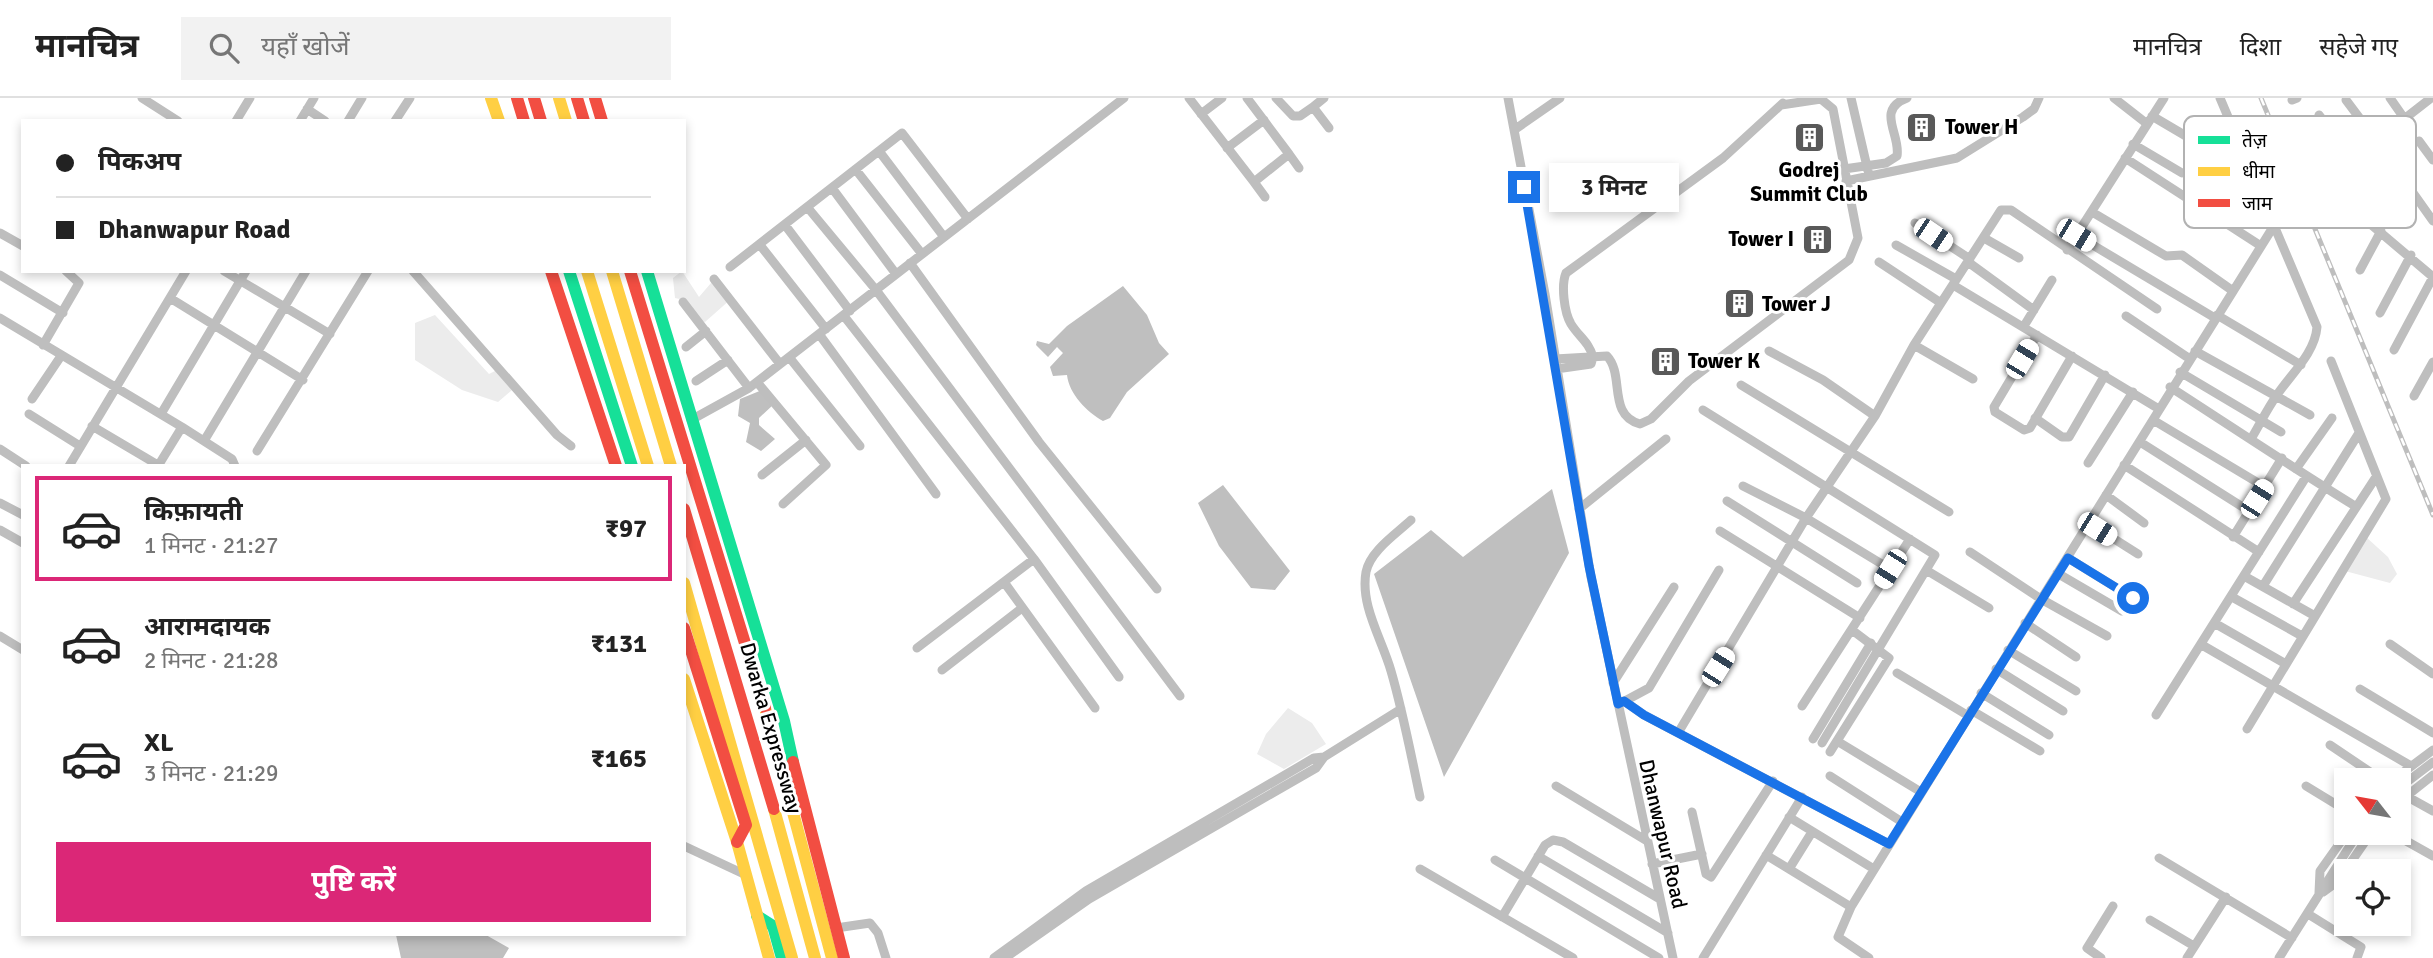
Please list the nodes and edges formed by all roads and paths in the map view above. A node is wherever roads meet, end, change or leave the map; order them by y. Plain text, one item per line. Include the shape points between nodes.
1 (142, 98) edge
2 (250, 98) edge
3 (314, 98) edge
4 (362, 98) edge
5 (410, 98) edge
6 (491, 98) edge
7 (517, 98) edge
8 (525, 98) edge
9 (534, 98) edge
10 (559, 98) edge
11 (569, 98) edge
12 (577, 98) edge
13 (595, 98) edge
14 (1124, 98) edge
15 (1189, 98) edge
16 (1222, 98) edge
17 (1247, 98) edge
18 (1276, 98) edge
19 (1324, 98) edge
20 (1508, 98) edge
21 (1560, 98) edge
22 (1790, 98) edge
23 (1851, 98) edge
24 (1907, 98) edge
25 (2039, 98) edge
26 (2114, 98) edge
27 (2164, 98) edge
28 (2220, 98) edge
29 (2390, 98) edge
30 (2430, 98) edge
31 (2346, 100) dead end
32 (1781, 105) junction
33 (1313, 107) junction
34 (307, 110) junction
35 (1201, 114) junction
36 (2228, 116) edge
37 (2358, 116) edge
38 (2403, 116) edge
39 (2407, 116) edge
40 (175, 119) edge
41 (237, 119) edge
42 (301, 119) edge
43 (322, 119) edge
44 (349, 119) edge
45 (396, 119) edge
46 (498, 119) edge
47 (523, 119) edge
48 (531, 119) edge
49 (540, 119) edge
50 (565, 119) edge
51 (574, 119) edge
52 (583, 119) edge
53 (600, 119) edge
54 (1264, 120) junction
55 (2149, 120) junction
56 (1329, 128) dead end
57 (1514, 130) junction
58 (2184, 138) edge
59 (2419, 141) dead end
60 (2133, 144) junction
61 (1227, 148) junction
62 (879, 151) junction
63 (1289, 154) junction
64 (2125, 158) junction
65 (2433, 160) edge
66 (1867, 166) junction
67 (1299, 167) dead end
68 (1844, 169) junction
69 (856, 170) junction
70 (2182, 173) dead end
71 (1869, 177) junction
72 (1846, 181) junction
73 (1254, 182) junction
74 (832, 188) junction
75 (2184, 196) edge
76 (1265, 197) dead end
77 (2416, 197) edge
78 (808, 208) junction
79 (2092, 212) junction
80 (968, 219) junction
81 (2433, 221) edge
82 (1915, 223) dead end
83 (785, 225) junction
84 (2233, 228) edge
85 (2271, 228) edge
86 (2276, 228) edge
87 (2376, 228) edge
88 (2381, 232) junction
89 (0, 233) edge
90 (2076, 235) junction
91 (944, 237) junction
92 (1984, 238) junction
93 (21, 245) edge
94 (760, 245) junction
95 (1896, 245) dead end
96 (2261, 246) junction
97 (2067, 250) junction
98 (922, 254) junction
99 (2411, 255) junction
100 (2019, 258) dead end
101 (1969, 261) junction
102 (1879, 262) dead end
103 (910, 263) junction
104 (730, 267) dead end
105 (2360, 271) dead end
106 (68, 273) edge
107 (185, 273) edge
108 (227, 273) edge
109 (245, 273) edge
110 (305, 273) edge
111 (367, 273) edge
112 (415, 273) edge
113 (552, 273) edge
114 (570, 273) edge
115 (588, 273) edge
116 (613, 273) edge
117 (631, 273) edge
118 (648, 273) edge
119 (896, 274) junction
120 (0, 275) edge
121 (2433, 277) edge
122 (714, 279) dead end
123 (2052, 280) dead end
124 (240, 281) junction
125 (1955, 282) junction
126 (876, 290) junction
127 (2233, 291) junction
128 (170, 298) junction
129 (683, 302) dead end
130 (1941, 303) junction
131 (283, 308) junction
132 (2157, 309) dead end
133 (2034, 310) junction
134 (63, 313) junction
135 (2380, 313) dead end
136 (847, 314) junction
137 (2126, 316) dead end
138 (2216, 317) junction
139 (0, 318) edge
140 (215, 324) junction
141 (2024, 326) junction
142 (706, 331) junction
143 (822, 331) junction
144 (330, 334) junction
145 (2037, 335) junction
146 (43, 345) junction
147 (1914, 345) junction
148 (686, 347) dead end
149 (257, 351) junction
150 (1769, 351) dead end
151 (2394, 351) dead end
152 (2193, 355) junction
153 (61, 356) junction
154 (2072, 356) junction
155 (789, 357) junction
156 (1593, 357) junction
157 (1555, 359) junction
158 (729, 360) junction
159 (2331, 360) dead end
160 (2433, 362) edge
161 (780, 364) junction
162 (2301, 365) junction
163 (1556, 369) junction
164 (2180, 372) junction
165 (2105, 375) junction
166 (1973, 379) dead end
167 (303, 380) junction
168 (696, 381) dead end
169 (1741, 384) dead end
170 (753, 385) junction
171 (115, 387) junction
172 (2170, 387) junction
173 (2133, 392) junction
174 (2276, 396) junction
175 (2414, 396) dead end
176 (32, 399) dead end
177 (2159, 409) junction
178 (1703, 410) dead end
179 (29, 414) dead end
180 (161, 414) junction
181 (2309, 415) dead end
182 (1875, 416) junction
183 (2035, 418) junction
184 (2332, 418) dead end
185 (2153, 419) junction
186 (691, 420) junction
187 (2263, 420) junction
188 (92, 426) junction
189 (181, 427) junction
190 (2281, 432) dead end
191 (2359, 433) junction
192 (1666, 439) dead end
193 (2251, 439) junction
194 (806, 440) junction
195 (204, 441) junction
196 (2140, 442) junction
197 (80, 446) junction
198 (571, 446) dead end
199 (860, 446) dead end
200 (0, 449) edge
201 (257, 451) dead end
202 (1850, 453) junction
203 (2282, 458) junction
204 (2088, 463) dead end
205 (23, 464) edge
206 (72, 464) edge
207 (156, 464) edge
208 (159, 464) edge
209 (234, 464) edge
210 (615, 464) edge
211 (631, 464) edge
212 (647, 464) edge
213 (670, 464) edge
214 (2124, 465) junction
215 (2296, 469) junction
216 (762, 475) dead end
217 (2306, 477) junction
218 (2376, 477) junction
219 (1743, 486) dead end
220 (1826, 486) junction
221 (2264, 487) junction
222 (2326, 489) junction
223 (936, 494) dead end
224 (2106, 495) junction
225 (1727, 501) dead end
226 (0, 503) edge
227 (783, 504) dead end
228 (2355, 506) junction
229 (1579, 509) junction
230 (2249, 511) junction
231 (1949, 512) dead end
232 (21, 514) edge
233 (686, 515) edge
234 (1806, 518) junction
235 (1411, 520) dead end
236 (2089, 523) junction
237 (2144, 523) dead end
238 (0, 530) edge
239 (1720, 531) dead end
240 (2233, 537) junction
241 (1910, 539) junction
242 (21, 542) edge
243 (1792, 542) junction
244 (1970, 552) dead end
245 (2259, 552) junction
246 (2138, 554) dead end
247 (2068, 558) junction
248 (1034, 559) junction
249 (1777, 567) junction
250 (1890, 569) junction
251 (1719, 570) dead end
252 (1926, 570) junction
253 (2057, 573) junction
254 (2244, 576) junction
255 (1004, 582) junction
256 (1857, 583) dead end
257 (1674, 586) dead end
258 (2263, 586) junction
259 (1157, 589) dead end
260 (686, 590) edge
261 (2232, 597) junction
262 (2133, 598) dead end
263 (2041, 599) junction
264 (2293, 604) junction
265 (1022, 608) junction
266 (1989, 608) dead end
267 (2122, 611) dead end
268 (2315, 616) junction
269 (1860, 618) junction
270 (2025, 624) junction
271 (2216, 624) junction
272 (1852, 629) junction
273 (686, 634) edge
274 (0, 636) edge
275 (2107, 636) dead end
276 (2302, 636) junction
277 (1871, 643) junction
278 (2390, 644) dead end
279 (2202, 645) junction
280 (917, 648) dead end
281 (21, 649) edge
282 (1881, 649) junction
283 (2008, 650) junction
284 (2076, 657) dead end
285 (2286, 664) junction
286 (1996, 669) junction
287 (942, 670) dead end
288 (1897, 673) dead end
289 (2433, 674) edge
290 (1119, 677) dead end
291 (1613, 683) junction
292 (686, 685) edge
293 (2272, 686) junction
294 (2360, 689) dead end
295 (2076, 691) dead end
296 (1981, 693) junction
297 (1180, 696) dead end
298 (1621, 702) junction
299 (1802, 706) dead end
300 (1095, 708) dead end
301 (1401, 709) junction
302 (2063, 711) dead end
303 (1969, 713) junction
304 (2157, 715) dead end
305 (2247, 729) dead end
306 (1678, 733) junction
307 (2433, 733) edge
308 (2049, 735) dead end
309 (1837, 741) junction
310 (2330, 745) dead end
311 (2433, 750) edge
312 (2040, 751) dead end
313 (1830, 752) dead end
314 (2433, 762) edge
315 (2411, 766) junction
316 (2364, 768) edge
317 (2408, 768) edge
318 (2433, 775) edge
319 (1830, 776) dead end
320 (1773, 781) junction
321 (2412, 784) edge
322 (1556, 786) dead end
323 (2306, 786) dead end
324 (2412, 788) edge
325 (1921, 792) junction
326 (1420, 797) dead end
327 (1802, 797) junction
328 (2412, 800) edge
329 (2334, 803) edge
330 (2433, 811) edge
331 (1692, 812) dead end
332 (1789, 817) junction
333 (1902, 822) junction
334 (1812, 832) junction
335 (1647, 841) junction
336 (737, 842) junction
337 (1180, 842) junction
338 (1889, 844) junction
339 (2412, 844) edge
340 (2338, 845) edge
341 (2350, 845) edge
342 (2363, 845) edge
343 (686, 847) edge
344 (1702, 854) junction
345 (1766, 855) junction
346 (1538, 856) junction
347 (2433, 856) edge
348 (2159, 858) dead end
349 (1495, 860) dead end
350 (1652, 864) junction
351 (1420, 869) dead end
352 (1789, 869) junction
353 (1874, 869) junction
354 (746, 875) junction
355 (1525, 878) junction
356 (2319, 895) junction
357 (2226, 897) junction
358 (1660, 899) junction
359 (2112, 906) dead end
360 (1851, 907) junction
361 (2308, 914) junction
362 (757, 916) junction
363 (1503, 917) junction
364 (2150, 920) dead end
365 (836, 928) junction
366 (1668, 933) junction
367 (2292, 938) junction
368 (2194, 946) junction
369 (769, 958) edge
370 (782, 958) edge
371 (792, 958) edge
372 (815, 958) edge
373 (832, 958) edge
374 (844, 958) edge
375 (886, 958) edge
376 (994, 958) edge
377 (1005, 958) edge
378 (1573, 958) edge
379 (1659, 958) edge
380 (1673, 958) edge
381 (1703, 958) edge
382 (1869, 958) edge
383 (2101, 958) edge
384 (2187, 958) edge
385 (2279, 958) edge
386 (2357, 958) edge

1 - 40 street
2 - 41 street
3 - 34 street
4 - 44 street
5 - 45 street
6 - 46 main road
7 - 47 main road
8 - 48 main road
9 - 49 main road
10 - 50 main road
11 - 51 main road
12 - 52 main road
13 - 53 main road
14 - 80 street
15 - 35 street
16 - 35 street
17 - 54 street
18 - 33 street via 1293,116
19 - 33 street
20 - 57 street, Dhanwapur Road
21 - 57 street
22 - 32 street
23 - 66 street
24 - 66 street via 1890,112 1897,156
25 - 71 street via 2034,109 1958,158
26 - 55 street
27 - 55 street
28 - 36 street
29 - 38 street
30 - 39 street
31 - 37 street
32 - 68 street via 1821,99 1831,105
32 - 156 street via 1723,158 1566,273 1568,316 1588,342
33 - 56 street
34 - 42 street
34 - 43 street
35 - 61 street
54 - 61 street
54 - 63 street
55 - 58 street
55 - 60 street
57 - 157 street, Dhanwapur Road
59 - 65 street
60 - 64 street
60 - 70 street
61 - 73 street
62 - 69 street
62 - 80 street via 904,134
62 - 91 street
63 - 67 street
63 - 73 street
64 - 75 street
64 - 79 street
66 - 68 street
66 - 71 street
68 - 72 street
69 - 74 street
69 - 98 street
71 - 72 street
72 - 156 street via 1858,238 1849,260 1689,381 1651,419 1640,424 1625,415 1611,360 1604,355
73 - 76 street
74 - 78 street
74 - 119 street
77 - 81 street
78 - 83 street
78 - 126 street
79 - 90 street
79 - 127 street via 2166,256 2182,255
80 - 91 street
82 - 101 street
83 - 94 street
83 - 136 street
84 - 96 street
85 - 96 street
86 - 162 street via 2317,327
87 - 88 street
88 - 99 street
88 - 105 street
89 - 93 street
90 - 97 street
90 - 138 street
91 - 98 street
92 - 97 street via 2006,209
92 - 100 street
92 - 101 street
94 - 104 street
94 - 143 street
95 - 125 street
96 - 127 street
97 - 132 street
98 - 103 street
99 - 121 street
99 - 135 street
101 - 125 street
101 - 133 street
102 - 130 street
103 - 119 street
103 - 259 street via 1039,442
106 - 134 street via 79,284
107 - 128 street
108 - 124 street
109 - 124 street
110 - 131 street
111 - 144 street
112 - 198 street
113 - 210 main road
114 - 211 main road
115 - 212 main road
116 - 213 main road
117 - 373 main road via 761,693
118 - 186 main road
119 - 126 street
120 - 134 street
121 - 151 street
122 - 161 street
123 - 133 street
124 - 131 street
124 - 140 street
125 - 130 street
125 - 141 street
126 - 136 street
126 - 297 street
127 - 138 street
128 - 140 street
128 - 171 street
129 - 142 street
130 - 147 street
131 - 144 street
131 - 149 street
133 - 141 street
134 - 146 street
136 - 143 street
136 - 248 street
137 - 152 street
138 - 152 street
138 - 162 street
139 - 146 street
140 - 149 street
140 - 180 street
141 - 145 street
142 - 148 street
142 - 158 street
143 - 155 street
143 - 223 street
144 - 167 street
145 - 154 street
145 - 183 street via 1993,410 2024,430
146 - 153 street
147 - 166 street
147 - 182 street
149 - 167 street
149 - 195 street
150 - 182 street
152 - 164 street
152 - 174 street
153 - 171 street
153 - 176 street
154 - 165 street
154 - 183 street
155 - 161 street
155 - 199 street
156 - 157 street
156 - 163 street via 1591,364
157 - 163 street, Dhanwapur Road
158 - 168 street
158 - 170 street
159 - 191 street
160 - 175 street
161 - 170 street
162 - 174 street
163 - 229 street, Dhanwapur Road
164 - 172 street
164 - 187 street
165 - 173 street
165 - 183 street via 2069,437
167 - 201 street
169 - 202 street
170 - 186 street
170 - 194 street
171 - 180 street
171 - 188 street
172 - 177 street
172 - 193 street
173 - 177 street
173 - 204 street
174 - 181 street
174 - 187 street
177 - 185 street
178 - 220 street
179 - 197 street
180 - 189 street
182 - 202 street
184 - 215 street
185 - 196 street
185 - 221 street
186 - 365 main road via 784,721
187 - 190 street
187 - 193 street
188 - 197 street
188 - 207 street
189 - 195 street
189 - 208 street
191 - 218 street
191 - 222 street
192 - 229 street
193 - 203 street
194 - 216 street
194 - 227 street via 826,465
195 - 209 street
196 - 214 street
196 - 230 street
197 - 206 street
200 - 205 street
202 - 220 street
202 - 231 street
203 - 215 street
203 - 221 street
214 - 224 street
214 - 240 street
215 - 217 street
217 - 222 street
217 - 245 street
218 - 228 street
218 - 268 street via 2386,499
219 - 234 street
220 - 234 street
220 - 241 street
221 - 230 street
222 - 228 street
222 - 258 street
224 - 236 street
224 - 237 street
225 - 243 street
226 - 232 street
228 - 264 street
229 - 291 street, Dhanwapur Road
230 - 240 street
233 - 372 main road, Dwarka Expressway via 752,727
234 - 243 street
234 - 250 street
235 - 301 street via 1376,552 1366,570 1365,588 1367,607
236 - 246 street
236 - 247 street
238 - 242 street
239 - 249 street
240 - 245 street
241 - 250 street
241 - 252 street via 1935,555
243 - 249 street
243 - 256 street
244 - 263 street
245 - 254 street
247 - 253 street
247 - 262 street
248 - 255 street
248 - 290 street
249 - 269 street
249 - 306 street
250 - 269 street
251 - 298 street via 1652,683 1643,693
252 - 266 street
252 - 282 street
253 - 263 street
253 - 267 street
254 - 258 street
254 - 261 street
255 - 265 street
255 - 280 street
257 - 291 street
258 - 264 street
260 - 371 main road, Dwarka Expressway
261 - 271 street
261 - 276 street
263 - 270 street
263 - 275 street
264 - 268 street
265 - 287 street
265 - 300 street
268 - 276 street
269 - 272 street
270 - 283 street
270 - 284 street
271 - 279 street
271 - 285 street
272 - 277 street
272 - 299 street
273 - 336 main road via 746,825
274 - 281 street
276 - 285 street
277 - 282 street
277 - 282 street via 1817,741
278 - 289 street
279 - 293 street
279 - 304 street
282 - 309 street via 1889,658
283 - 286 street
283 - 295 street
285 - 293 street
286 - 296 street
286 - 302 street
288 - 303 street
291 - 298 street, Dhanwapur Road
292 - 336 main road
293 - 305 street
293 - 315 street
294 - 307 street
296 - 303 street
296 - 308 street
298 - 306 street
298 - 335 street, Dhanwapur Road
301 - 326 street
301 - 337 street via 1324,757 1316,768
303 - 312 street
303 - 325 street
306 - 320 street
309 - 313 street
309 - 325 street
310 - 316 street
311 - 315 street
314 - 321 street
315 - 317 street
318 - 324 street
319 - 333 street
320 - 327 street
320 - 344 street via 1710,877
322 - 335 street
323 - 329 street
325 - 333 street
327 - 332 street
327 - 338 street
328 - 330 street
331 - 344 street
332 - 334 street
332 - 345 street
333 - 338 street
334 - 352 street
334 - 353 street
335 - 350 street, Dhanwapur Road
336 - 354 main road
337 - 376 street via 1086,891
337 - 377 street
338 - 353 street
339 - 347 street
340 - 356 street via 2320,871
341 - 356 street
342 - 356 street via 2338,881
343 - 354 street
344 - 350 street
345 - 352 street
345 - 381 street
346 - 355 street
346 - 358 street via 1549,840 1557,839
346 - 366 street
348 - 357 street
349 - 355 street
350 - 358 street, Dhanwapur Road
351 - 363 street
352 - 360 street
353 - 360 street
354 - 362 main road
355 - 363 street
355 - 379 street
356 - 361 street
357 - 367 street
357 - 368 street
358 - 366 street, Dhanwapur Road
359 - 383 street via 2087,948
360 - 382 street via 1838,937
361 - 367 street
361 - 386 street via 2361,947
362 - 369 main road
362 - 370 main road via 772,926
363 - 378 street
364 - 368 street
365 - 374 main road
365 - 375 street via 870,923
366 - 380 street, Dhanwapur Road
367 - 385 street
368 - 384 street

